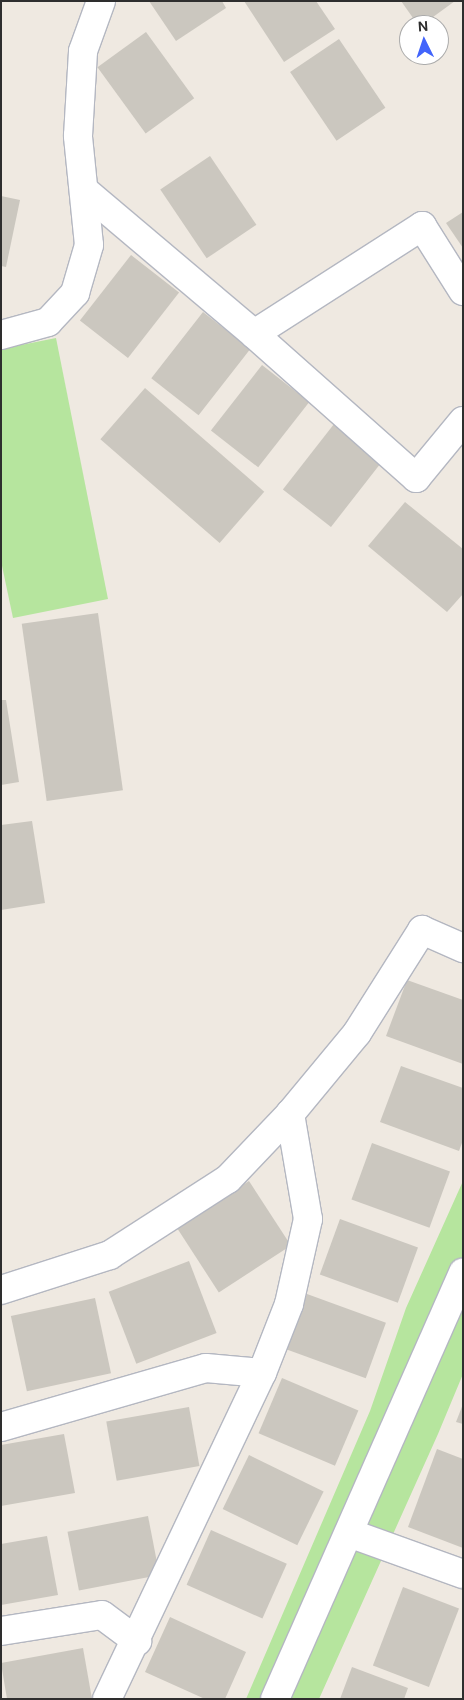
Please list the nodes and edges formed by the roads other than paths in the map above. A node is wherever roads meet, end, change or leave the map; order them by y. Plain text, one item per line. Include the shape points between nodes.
1 (101, 1) edge
2 (85, 191) junction
3 (463, 291) edge
4 (254, 334) junction
5 (1, 335) edge
6 (463, 421) edge
7 (463, 948) edge
8 (290, 1114) junction
9 (463, 1273) edge
10 (1, 1290) edge
11 (262, 1373) junction
12 (1, 1427) edge
13 (350, 1533) junction
14 (463, 1574) edge
15 (1, 1631) edge
16 (137, 1640) junction
17 (107, 1699) edge
18 (275, 1699) edge

1 - 2 street via 83,51 78,136
2 - 4 street
2 - 5 street via 89,245 75,292 48,322
3 - 4 street via 422,226
4 - 6 street via 416,478
7 - 8 street via 422,930 357,1033
8 - 10 street via 228,1179 110,1255
8 - 11 street via 308,1219 289,1304
9 - 13 street
11 - 12 street via 206,1368
11 - 16 street
13 - 14 street
13 - 18 street
15 - 16 street via 102,1615
16 - 17 street

